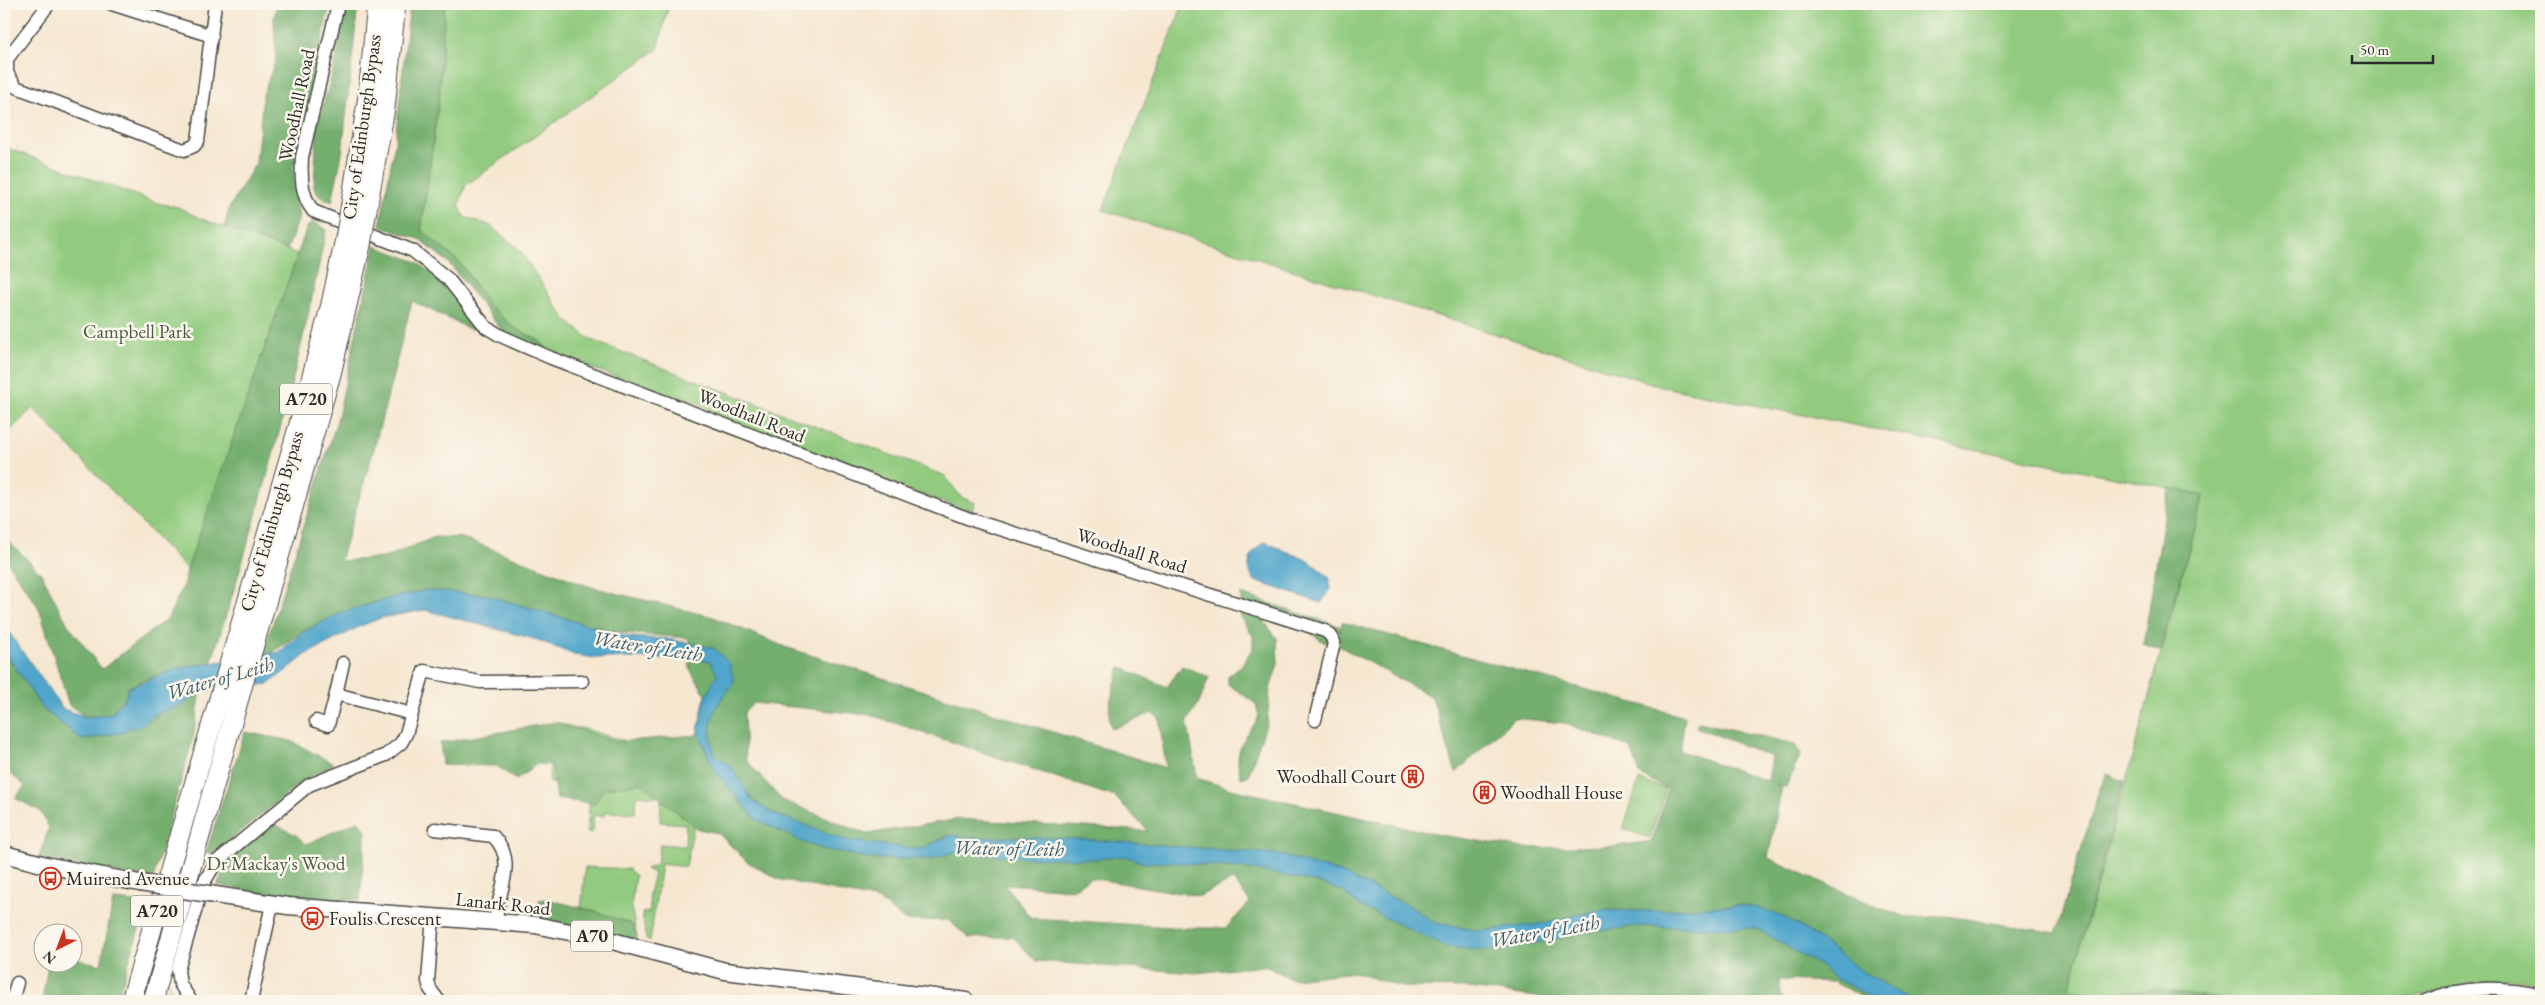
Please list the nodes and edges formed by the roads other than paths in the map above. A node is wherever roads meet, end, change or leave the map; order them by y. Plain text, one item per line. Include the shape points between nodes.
1 (49, 4) edge
2 (112, 4) edge
3 (215, 4) edge
4 (338, 4) edge
5 (377, 4) edge
6 (396, 4) edge
7 (212, 36) junction
8 (359, 207) junction
9 (343, 663) dead end
10 (582, 681) dead end
11 (336, 694) junction
12 (412, 714) junction
13 (1315, 720) dead end
14 (316, 721) dead end
15 (193, 822) junction
16 (435, 829) dead end
17 (471, 833) junction
18 (469, 847) dead end
19 (4, 854) edge
20 (272, 904) junction
21 (433, 916) junction
22 (496, 921) junction
23 (17, 983) dead end
24 (2541, 994) edge
25 (12, 1001) edge
26 (131, 1001) edge
27 (152, 1001) edge
28 (191, 1001) edge
29 (247, 1001) edge
30 (439, 1001) edge
31 (966, 1001) edge
32 (2425, 1001) edge

1 - 7 street via 7,59 7,73 16,87 184,150 198,141
2 - 7 street
3 - 7 street
4 - 13 street, Woodhall Road via 302,158 301,178 313,211 413,251 448,279 486,327 551,358 975,521 1325,632 1334,643
5 - 8 highway, City of Edinburgh Bypass / A720
6 - 8 highway, City of Edinburgh Bypass / A720 via 385,108
8 - 15 highway, City of Edinburgh Bypass / A720, bridge via 331,374 269,560
9 - 11 street
10 - 12 street via 480,682 424,671
11 - 12 street
11 - 14 street via 328,725
12 - 28 street via 406,734 394,749 370,762 309,785 216,862 203,884 178,970 180,984
15 - 26 highway, City of Edinburgh Bypass / A720
15 - 27 highway, City of Edinburgh Bypass / A720
16 - 17 street
17 - 18 street
17 - 22 street via 493,836 506,855 505,881 497,904
19 - 20 main road, Lanark Road / A70, bridge via 140,883
20 - 21 main road, Lanark Road / A70
20 - 29 street
21 - 22 main road, Lanark Road / A70
21 - 30 street via 428,981
22 - 31 main road, Lanark Road / A70 via 577,932 725,971
23 - 25 street
24 - 32 street via 2486,989

